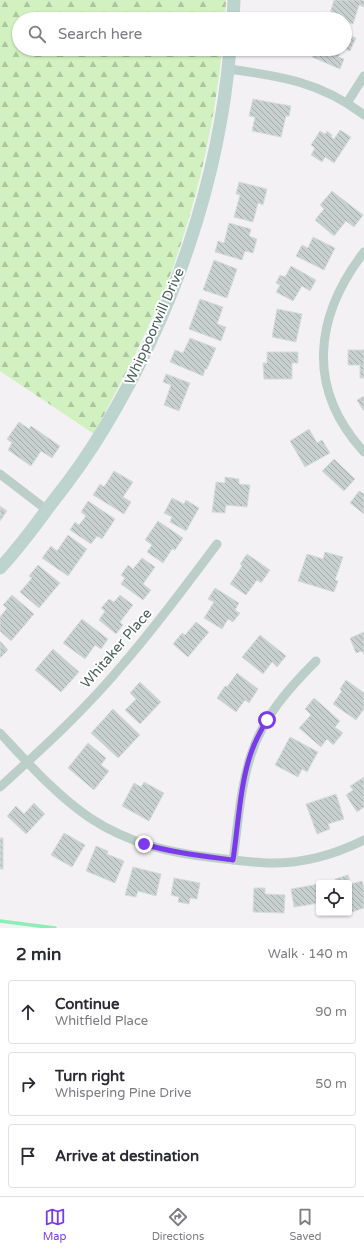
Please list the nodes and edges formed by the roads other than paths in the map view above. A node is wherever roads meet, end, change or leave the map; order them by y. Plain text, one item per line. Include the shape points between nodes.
1 (234, 0) edge
2 (233, 12) edge
3 (230, 56) edge
4 (229, 69) junction
5 (364, 76) edge
6 (347, 103) junction
7 (364, 115) edge
8 (364, 252) edge
9 (364, 452) edge
10 (0, 474) edge
11 (47, 510) junction
12 (217, 544) dead end
13 (0, 568) edge
14 (316, 661) dead end
15 (0, 734) edge
16 (27, 762) junction
17 (0, 787) edge
18 (364, 840) edge
19 (233, 860) junction

1 - 2 street
3 - 4 street, Whippoorwill Drive
4 - 6 street via 292,80 319,89
4 - 11 street, Whippoorwill Drive via 204,194 166,305 144,354 110,418
5 - 6 street
6 - 7 street
8 - 9 street via 345,279 332,306 324,353 325,378 331,399 346,430
10 - 11 street
11 - 13 street, Whippoorwill Drive
12 - 16 street, Whitaker Place via 124,665
14 - 19 street via 291,686 275,707 253,748 245,779
15 - 16 street
16 - 17 street, Whitaker Place
16 - 19 street via 75,808 117,833 163,850
18 - 19 street via 333,853 297,861 268,863

